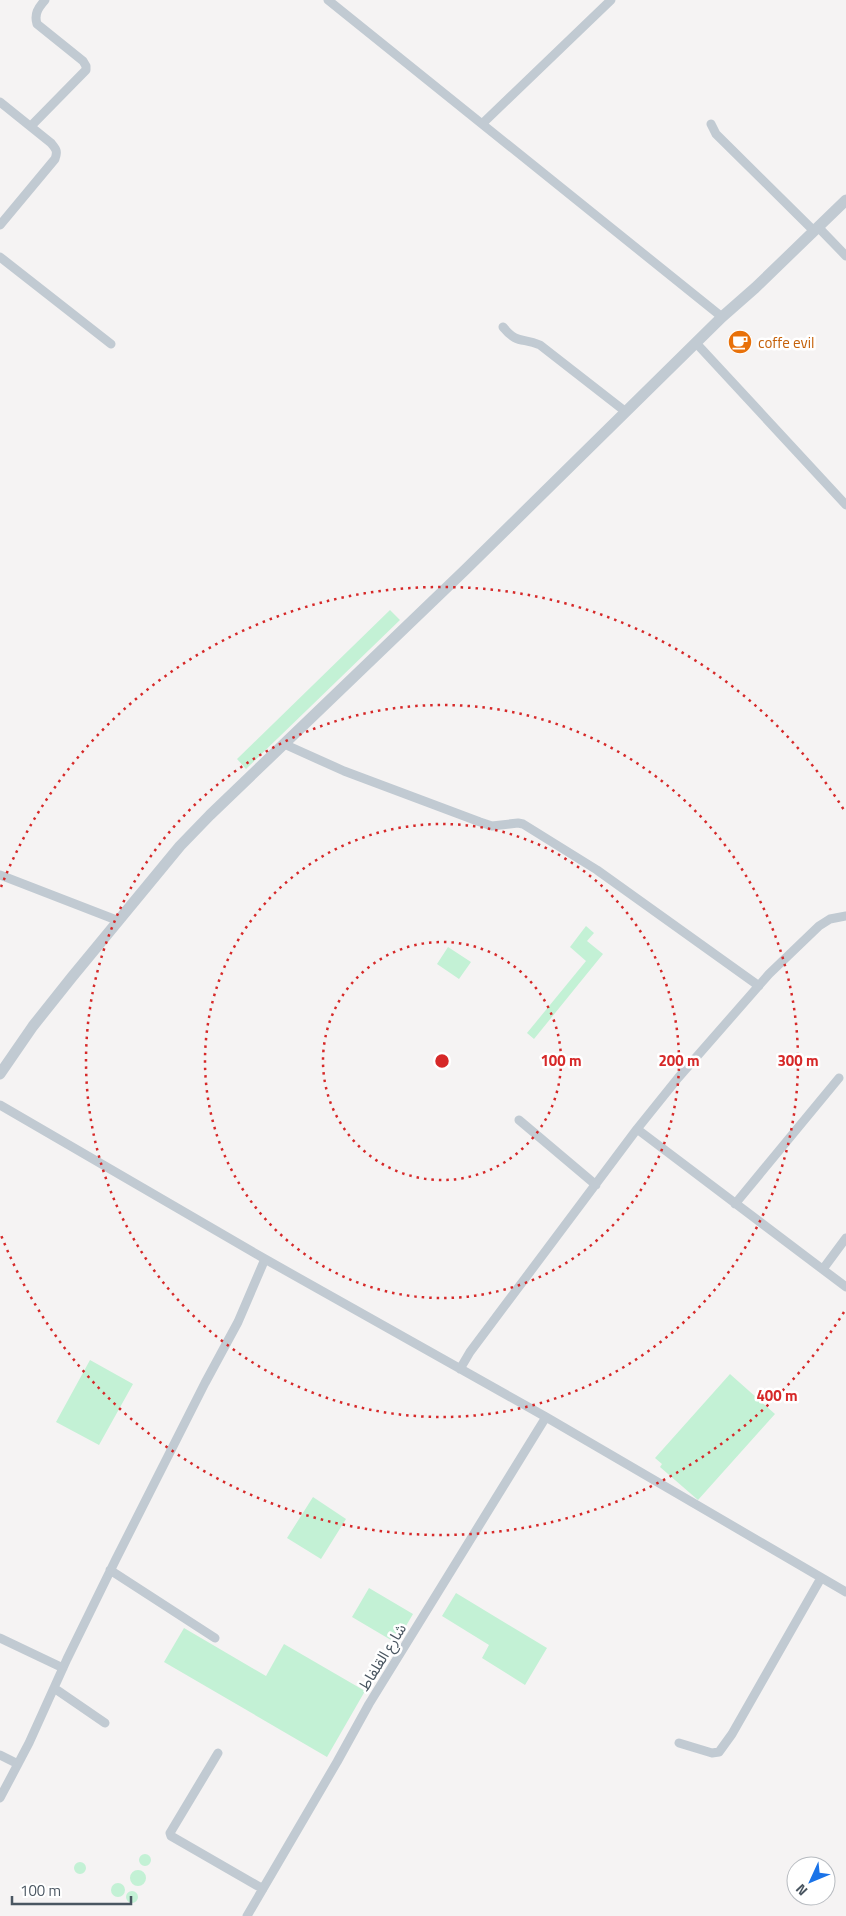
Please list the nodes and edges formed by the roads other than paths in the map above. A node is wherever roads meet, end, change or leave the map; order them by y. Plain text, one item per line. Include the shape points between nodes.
1 (46, 0) edge
2 (328, 0) edge
3 (611, 0) edge
4 (0, 102) edge
5 (483, 123) junction
6 (711, 124) dead end
7 (31, 126) junction
8 (846, 200) edge
9 (0, 225) edge
10 (816, 229) junction
11 (846, 256) edge
12 (0, 257) edge
13 (722, 317) junction
14 (503, 327) dead end
15 (696, 343) junction
16 (111, 344) dead end
17 (626, 412) junction
18 (846, 505) edge
19 (284, 744) junction
20 (0, 875) edge
21 (846, 916) edge
22 (119, 921) junction
23 (759, 986) junction
24 (0, 1074) edge
25 (839, 1078) dead end
26 (0, 1105) edge
27 (519, 1120) dead end
28 (637, 1129) junction
29 (596, 1185) junction
30 (735, 1204) junction
31 (846, 1238) edge
32 (265, 1259) junction
33 (823, 1269) junction
34 (846, 1287) edge
35 (460, 1369) junction
36 (546, 1417) junction
37 (110, 1570) junction
38 (821, 1578) junction
39 (846, 1592) edge
40 (0, 1638) edge
41 (215, 1638) dead end
42 (63, 1668) junction
43 (54, 1688) junction
44 (105, 1723) dead end
45 (680, 1743) dead end
46 (218, 1753) dead end
47 (0, 1755) edge
48 (18, 1764) junction
49 (0, 1798) edge
50 (262, 1889) junction
51 (247, 1916) edge

1 - 7 street via 35,16 37,24 83,61 86,70
2 - 5 street
3 - 5 street
4 - 7 street
5 - 13 street
6 - 10 street via 716,134
7 - 9 street via 54,147 57,154
8 - 10 street
10 - 11 street
10 - 13 street
12 - 16 street
13 - 15 street
14 - 17 street via 517,340 540,345
15 - 17 street
15 - 18 street
17 - 19 street
19 - 22 street via 180,846
19 - 23 street via 344,771 480,822 492,826 523,824 597,870
20 - 22 street
21 - 23 street via 830,919 820,926
22 - 24 street via 33,1026
23 - 28 street
25 - 30 street
26 - 32 street
27 - 29 street
28 - 29 street
28 - 30 street
29 - 35 street
30 - 33 street
31 - 33 street
32 - 35 street
32 - 37 street via 238,1322
33 - 34 street
35 - 36 street
36 - 38 street
36 - 50 street, شارع القلفاط via 369,1704
37 - 41 street
37 - 42 street
38 - 39 street
38 - 45 street via 719,1752 712,1753
40 - 42 street
42 - 43 street
43 - 44 street
43 - 48 street
46 - 50 street via 170,1833
47 - 48 street
48 - 49 street
50 - 51 street, شارع القلفاط

